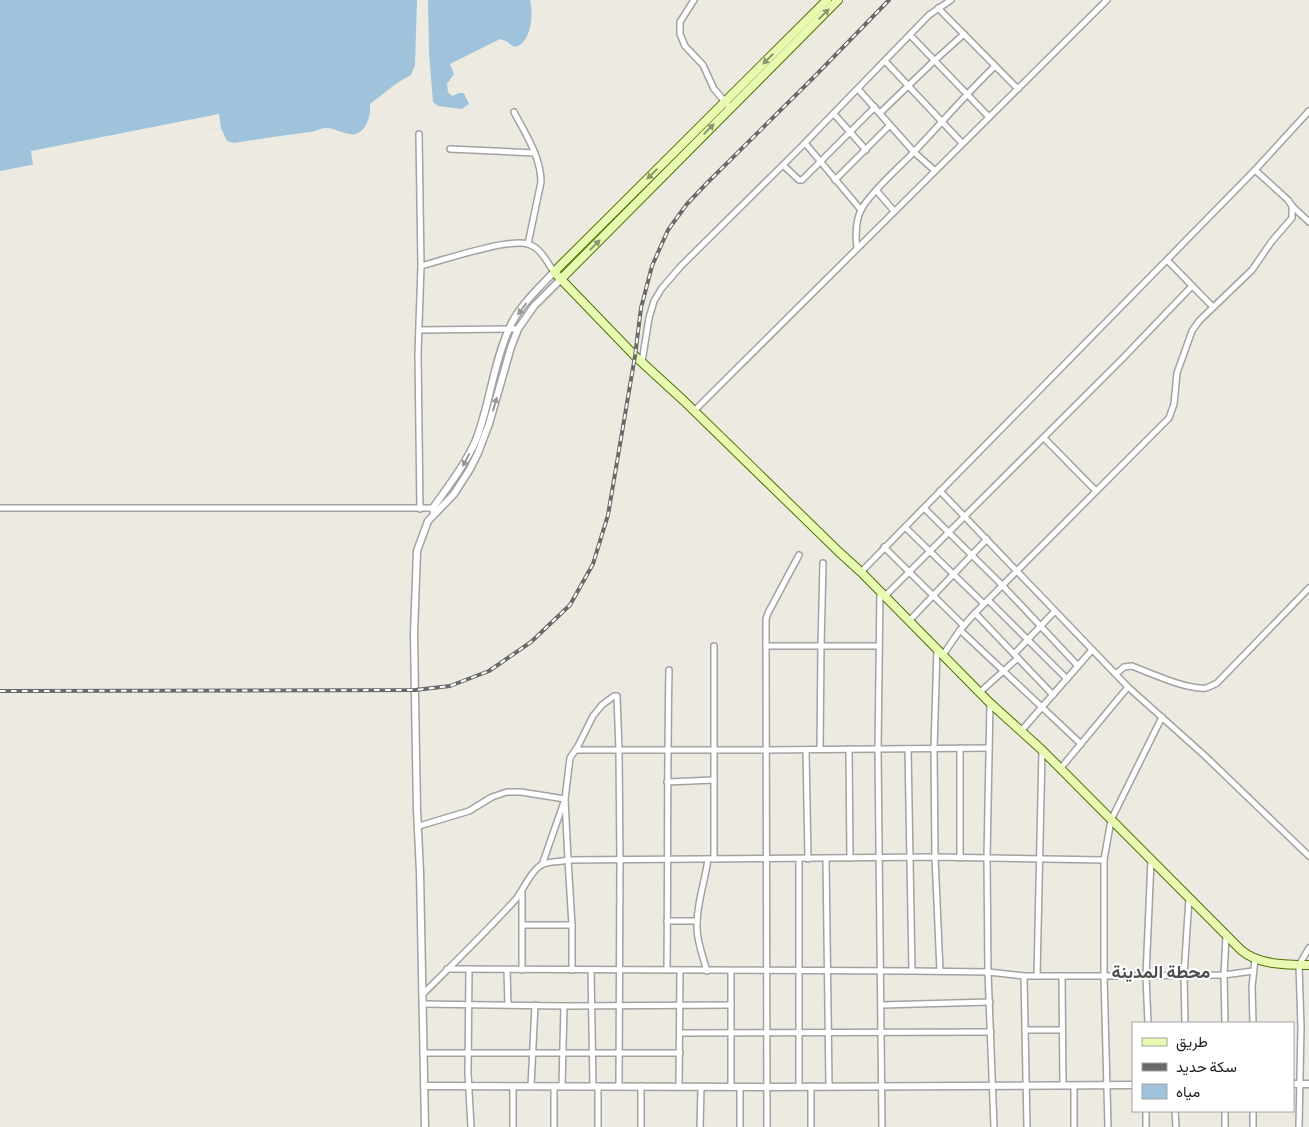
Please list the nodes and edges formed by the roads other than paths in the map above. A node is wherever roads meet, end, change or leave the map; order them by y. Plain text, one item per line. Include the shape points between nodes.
1 (694, 0) edge
2 (827, 0) edge
3 (838, 0) edge
4 (950, 0) edge
5 (1103, 1) edge
6 (938, 8) junction
7 (964, 34) junction
8 (910, 35) junction
9 (885, 61) junction
10 (934, 61) junction
11 (995, 66) junction
12 (908, 86) junction
13 (858, 89) junction
14 (1018, 89) junction
15 (967, 94) junction
16 (728, 105) junction
17 (875, 107) junction
18 (1309, 111) edge
19 (514, 112) dead end
20 (880, 113) junction
21 (834, 114) junction
22 (989, 117) junction
23 (942, 122) junction
24 (890, 125) junction
25 (850, 132) junction
26 (419, 134) dead end
27 (805, 143) junction
28 (962, 143) junction
29 (450, 150) dead end
30 (866, 150) junction
31 (914, 152) junction
32 (535, 154) junction
33 (820, 162) junction
34 (783, 164) junction
35 (934, 170) junction
36 (1255, 170) junction
37 (835, 180) junction
38 (876, 190) junction
39 (1292, 206) junction
40 (861, 210) junction
41 (894, 211) junction
42 (1309, 222) edge
43 (528, 244) junction
44 (857, 248) junction
45 (1167, 260) junction
46 (421, 266) junction
47 (554, 272) junction
48 (561, 279) junction
49 (1192, 286) junction
50 (1213, 307) junction
51 (509, 328) junction
52 (518, 329) junction
53 (419, 330) junction
54 (642, 362) junction
55 (694, 411) junction
56 (1044, 438) junction
57 (940, 491) junction
58 (1096, 491) junction
59 (0, 508) edge
60 (420, 508) junction
61 (924, 508) junction
62 (434, 511) junction
63 (966, 517) junction
64 (905, 527) junction
65 (950, 533) junction
66 (987, 539) junction
67 (884, 547) junction
68 (931, 552) junction
69 (799, 554) dead end
70 (972, 555) junction
71 (823, 563) dead end
72 (1018, 570) junction
73 (861, 572) junction
74 (910, 573) junction
75 (954, 574) junction
76 (1002, 586) junction
77 (1309, 588) edge
78 (883, 594) junction
79 (934, 596) junction
80 (986, 602) junction
81 (1055, 611) junction
82 (976, 613) junction
83 (909, 621) junction
84 (1041, 626) junction
85 (962, 628) junction
86 (1027, 641) junction
87 (714, 646) dead end
88 (766, 646) junction
89 (821, 646) junction
90 (878, 646) junction
91 (937, 649) junction
92 (1092, 650) junction
93 (943, 655) junction
94 (1016, 656) junction
95 (1078, 666) junction
96 (669, 670) dead end
97 (1002, 670) junction
98 (1116, 673) junction
99 (1067, 679) junction
100 (1128, 686) junction
101 (980, 692) junction
102 (1053, 695) junction
103 (990, 702) junction
104 (1042, 707) junction
105 (1162, 717) junction
106 (1021, 731) junction
107 (1081, 744) junction
108 (960, 748) junction
109 (989, 748) junction
110 (849, 749) junction
111 (908, 749) junction
112 (934, 749) junction
113 (576, 750) junction
114 (619, 750) junction
115 (667, 750) junction
116 (765, 750) junction
117 (806, 750) junction
118 (820, 750) junction
119 (878, 750) junction
120 (1042, 750) junction
121 (714, 751) junction
122 (1060, 768) junction
123 (714, 780) junction
124 (667, 782) junction
125 (565, 799) junction
126 (1111, 820) junction
127 (419, 826) junction
128 (1309, 856) edge
129 (935, 857) junction
130 (711, 858) junction
131 (850, 858) junction
132 (879, 858) junction
133 (909, 858) junction
134 (960, 858) junction
135 (987, 858) junction
136 (1039, 858) junction
137 (668, 859) junction
138 (766, 859) junction
139 (798, 859) junction
140 (808, 859) junction
141 (826, 859) junction
142 (568, 860) junction
143 (620, 860) junction
144 (1104, 860) junction
145 (1151, 860) junction
146 (542, 865) junction
147 (522, 892) junction
148 (1189, 898) junction
149 (667, 921) junction
150 (697, 921) junction
151 (523, 925) junction
152 (572, 925) junction
153 (1226, 936) junction
154 (1309, 948) edge
155 (1255, 959) junction
156 (1299, 965) junction
157 (1309, 965) edge
158 (448, 969) junction
159 (619, 969) junction
160 (469, 970) junction
161 (507, 970) junction
162 (522, 970) junction
163 (572, 970) junction
164 (591, 970) junction
165 (666, 970) junction
166 (680, 970) junction
167 (706, 971) junction
168 (731, 971) junction
169 (766, 971) junction
170 (799, 971) junction
171 (827, 971) junction
172 (912, 971) junction
173 (1253, 971) junction
174 (880, 972) junction
175 (940, 972) junction
176 (988, 972) junction
177 (1184, 975) junction
178 (1224, 975) junction
179 (1024, 976) junction
180 (1037, 976) junction
181 (1062, 976) junction
182 (1104, 976) junction
183 (1146, 976) junction
184 (422, 995) junction
185 (990, 1002) junction
186 (422, 1004) junction
187 (680, 1004) junction
188 (468, 1005) junction
189 (508, 1005) junction
190 (534, 1005) junction
191 (731, 1005) junction
192 (564, 1006) junction
193 (591, 1006) junction
194 (619, 1006) junction
195 (880, 1006) junction
196 (1148, 1022) edge
197 (1184, 1022) edge
198 (1225, 1022) edge
199 (1253, 1022) edge
200 (1294, 1027) edge
201 (1301, 1027) junction
202 (1026, 1030) junction
203 (1062, 1030) junction
204 (799, 1032) junction
205 (991, 1032) junction
206 (680, 1033) junction
207 (731, 1033) junction
208 (766, 1033) junction
209 (828, 1033) junction
210 (881, 1033) junction
211 (468, 1052) junction
212 (423, 1053) junction
213 (533, 1053) junction
214 (563, 1053) junction
215 (592, 1053) junction
216 (619, 1053) junction
217 (680, 1053) junction
218 (1074, 1084) junction
219 (1107, 1084) junction
220 (1296, 1084) edge
221 (1309, 1084) edge
222 (829, 1085) junction
223 (993, 1085) junction
224 (1026, 1085) junction
225 (1063, 1085) junction
226 (1132, 1085) edge
227 (424, 1086) junction
228 (469, 1086) junction
229 (513, 1086) junction
230 (531, 1086) junction
231 (554, 1086) junction
232 (562, 1086) junction
233 (595, 1086) junction
234 (619, 1086) junction
235 (641, 1086) junction
236 (679, 1086) junction
237 (701, 1086) junction
238 (799, 1086) junction
239 (811, 1086) junction
240 (882, 1086) junction
241 (731, 1087) junction
242 (740, 1087) junction
243 (767, 1087) junction
244 (1146, 1112) edge
245 (1176, 1112) edge
246 (1225, 1112) edge
247 (1253, 1112) edge
248 (425, 1127) edge
249 (471, 1127) edge
250 (513, 1127) edge
251 (554, 1127) edge
252 (598, 1127) edge
253 (640, 1127) edge
254 (700, 1127) edge
255 (740, 1127) edge
256 (767, 1127) edge
257 (812, 1127) edge
258 (882, 1127) edge
259 (994, 1127) edge
260 (1027, 1127) edge
261 (1074, 1127) edge
262 (1108, 1127) edge
263 (1146, 1127) edge
264 (1176, 1127) edge
265 (1225, 1127) edge
266 (1253, 1127) edge
267 (1299, 1127) edge

1 - 16 street via 680,22 680,34 685,46 703,65 712,85
2 -> 16 main road
16 -> 3 main road
4 - 6 street
5 - 14 street
6 - 7 street
6 - 8 street
7 - 10 street
7 - 11 street
8 - 9 street
8 - 10 street
9 - 12 street
9 - 13 street
10 - 12 street
10 - 15 street
11 - 14 street
11 - 15 street
12 - 20 street
12 - 23 street
13 - 17 street
13 - 21 street
14 - 22 street
15 - 22 street
15 - 23 street
16 -> 47 main road
48 -> 16 main road
17 - 20 street
17 - 25 street
18 - 36 street
19 - 32 street
20 - 24 street
21 - 25 street
21 - 27 street
22 - 28 street
23 - 28 street
23 - 31 street
24 - 30 street
24 - 31 street
25 - 30 street
25 - 33 street
26 - 46 street
27 - 33 street
27 - 34 street
28 - 35 street
29 - 32 street
30 - 37 street
31 - 35 street
31 - 38 street
32 - 43 street via 541,182
33 - 34 street via 802,180
33 - 37 street
34 - 54 street via 662,288 649,318
35 - 41 street
36 - 39 street
36 - 45 street
37 - 40 street
38 - 40 street
38 - 41 street
39 - 42 street
39 - 50 street via 1292,218 1258,264
40 - 44 street
41 - 44 street
43 - 46 street via 481,249
43 - 47 street via 538,250
44 - 55 street
45 - 49 street
45 - 57 street
46 - 53 street
47 - 48 main road
47 -> 51 street via 529,299
48 - 52 street via 534,306
48 - 54 main road
49 - 50 street
49 - 56 street
50 - 58 street via 1190,336 1177,373 1169,418
51 - 52 street
51 - 53 street
51 -> 62 street via 476,438 464,464
62 -> 52 street via 454,494 478,453
53 - 60 street
54 - 55 main road
55 - 73 main road
56 - 58 street
56 - 63 street
57 - 61 street
57 - 63 street
58 - 72 street
59 - 60 street
60 - 62 street
61 - 64 street
61 - 65 street
62 - 127 street via 417,551 414,634
63 - 65 street
63 - 66 street
64 - 67 street
64 - 68 street
65 - 68 street
65 - 70 street
66 - 70 street
66 - 72 street
67 - 73 street
67 - 74 street
68 - 74 street
68 - 75 street
69 - 88 street via 768,613
70 - 75 street
70 - 76 street
71 - 89 street
72 - 76 street
72 - 81 street
73 - 78 main road
74 - 78 street
74 - 79 street
75 - 79 street
75 - 80 street
76 - 80 street
76 - 84 street
77 - 98 street via 1210,687 1200,688 1132,666
78 - 83 main road
78 - 90 street
79 - 83 street
79 - 85 street
80 - 82 street
80 - 86 street
81 - 84 street
81 - 92 street
82 - 85 street
82 - 94 street
83 - 91 main road
84 - 86 street
84 - 95 street
85 - 93 street
85 - 97 street
86 - 94 street
86 - 99 street
87 - 121 street
88 - 89 street
88 - 116 street
89 - 90 street
89 - 118 street
90 - 119 street
91 - 93 main road
91 - 112 street
92 - 95 street
92 - 98 street
93 - 101 main road
94 - 97 street
94 - 102 street
95 - 99 street
96 - 115 street
97 - 101 street
97 - 104 street
98 - 100 street
99 - 102 street
100 - 105 street
100 - 107 street
101 - 103 main road
102 - 104 street
103 - 106 main road
103 - 109 street
104 - 106 street
104 - 107 street
105 - 126 street
105 - 128 street
106 - 120 main road
107 - 122 street
108 - 109 street
108 - 112 street
108 - 134 street
109 - 135 street
110 - 118 street
110 - 119 street
110 - 131 street
111 - 112 street
111 - 119 street
111 - 133 street
112 - 129 street
113 - 114 street
113 - 114 street via 593,716 616,695
113 - 125 street via 570,758
114 - 115 street
114 - 143 street
115 - 121 street
115 - 124 street
116 - 117 street
116 - 121 street
116 - 138 street
117 - 118 street
117 - 140 street
119 - 132 street
120 - 122 main road
120 - 136 street
121 - 123 street
122 - 126 main road
123 - 124 street
123 - 130 street
124 - 137 street
125 - 127 street via 507,792 492,796 469,811
125 - 142 street
125 - 146 street
126 - 144 street
126 - 145 main road
127 - 184 street
129 - 133 street
129 - 134 street
129 - 175 street
130 - 137 street
130 - 138 street
130 - 150 street
131 - 132 street
131 - 141 street
132 - 133 street
132 - 174 street
133 - 172 street
134 - 135 street
135 - 136 street
135 - 176 street
136 - 144 street
136 - 180 street
137 - 143 street
137 - 149 street
138 - 139 street
138 - 169 street
139 - 140 street
139 - 170 street
140 - 141 street
141 - 171 street
142 - 143 street
142 - 146 street
142 - 152 street
143 - 159 street
144 - 182 street
145 - 148 main road
145 - 183 street
146 - 147 street
147 - 151 street
147 - 158 street
148 - 153 main road
148 - 177 street
149 - 150 street
149 - 165 street
150 - 167 street
151 - 152 street
151 - 162 street
152 - 163 street
153 - 155 main road
153 - 178 street
154 - 156 street
155 - 156 main road
155 - 173 street
156 - 157 main road
156 - 201 street
158 - 160 street
158 - 184 street
159 - 164 street
159 - 165 street
159 - 194 street
160 - 161 street
160 - 188 street
161 - 162 street
161 - 189 street
162 - 163 street
163 - 164 street
164 - 193 street
165 - 166 street
166 - 167 street
166 - 187 street
167 - 168 street
168 - 169 street
168 - 191 street
169 - 170 street
169 - 208 street
170 - 171 street
170 - 204 street
171 - 174 street
171 - 209 street
172 - 174 street
172 - 175 street
173 - 178 street
173 - 199 street
174 - 195 street
175 - 176 street
176 - 179 street
176 - 185 street
177 - 178 street
177 - 183 street
177 - 197 street
178 - 198 street
179 - 180 street
179 - 202 street
180 - 181 street
181 - 182 street
181 - 203 street
182 - 183 street
182 - 219 street
183 - 196 street
184 - 186 street
185 - 195 street
185 - 205 street
186 - 188 street
186 - 212 street
187 - 191 street
187 - 194 street
187 - 206 street
188 - 189 street
188 - 211 street
189 - 190 street
190 - 192 street
190 - 213 street
191 - 207 street
192 - 193 street
192 - 214 street
193 - 194 street
193 - 215 street
194 - 216 street
195 - 210 street
200 - 201 street
201 - 220 street
202 - 203 street
202 - 224 street
203 - 225 street
204 - 208 street
204 - 209 street
204 - 238 street
205 - 210 street
205 - 223 street
206 - 207 street
206 - 217 street
207 - 208 street
207 - 241 street
208 - 243 street
209 - 210 street
209 - 222 street
210 - 240 street
211 - 212 street
211 - 213 street
211 - 228 street
212 - 227 street
213 - 214 street
213 - 230 street
214 - 215 street
214 - 232 street
215 - 216 street
215 - 233 street
216 - 217 street
216 - 234 street
217 - 236 street
218 - 219 street
218 - 225 street
218 - 261 street
219 - 226 street
219 - 262 street
220 - 221 street
220 - 267 street
222 - 239 street
222 - 240 street
223 - 224 street
223 - 240 street
223 - 259 street
224 - 225 street
224 - 260 street
227 - 228 street
227 - 248 street
228 - 229 street
228 - 249 street
229 - 230 street
229 - 250 street
230 - 231 street
231 - 232 street
231 - 251 street
232 - 233 street
233 - 234 street
233 - 252 street
234 - 235 street
235 - 236 street
235 - 253 street
236 - 237 street
237 - 241 street
237 - 254 street
238 - 239 street
238 - 243 street
239 - 257 street
240 - 258 street
241 - 242 street
242 - 243 street
242 - 255 street
243 - 256 street
244 - 263 street
245 - 264 street
246 - 265 street
247 - 266 street

